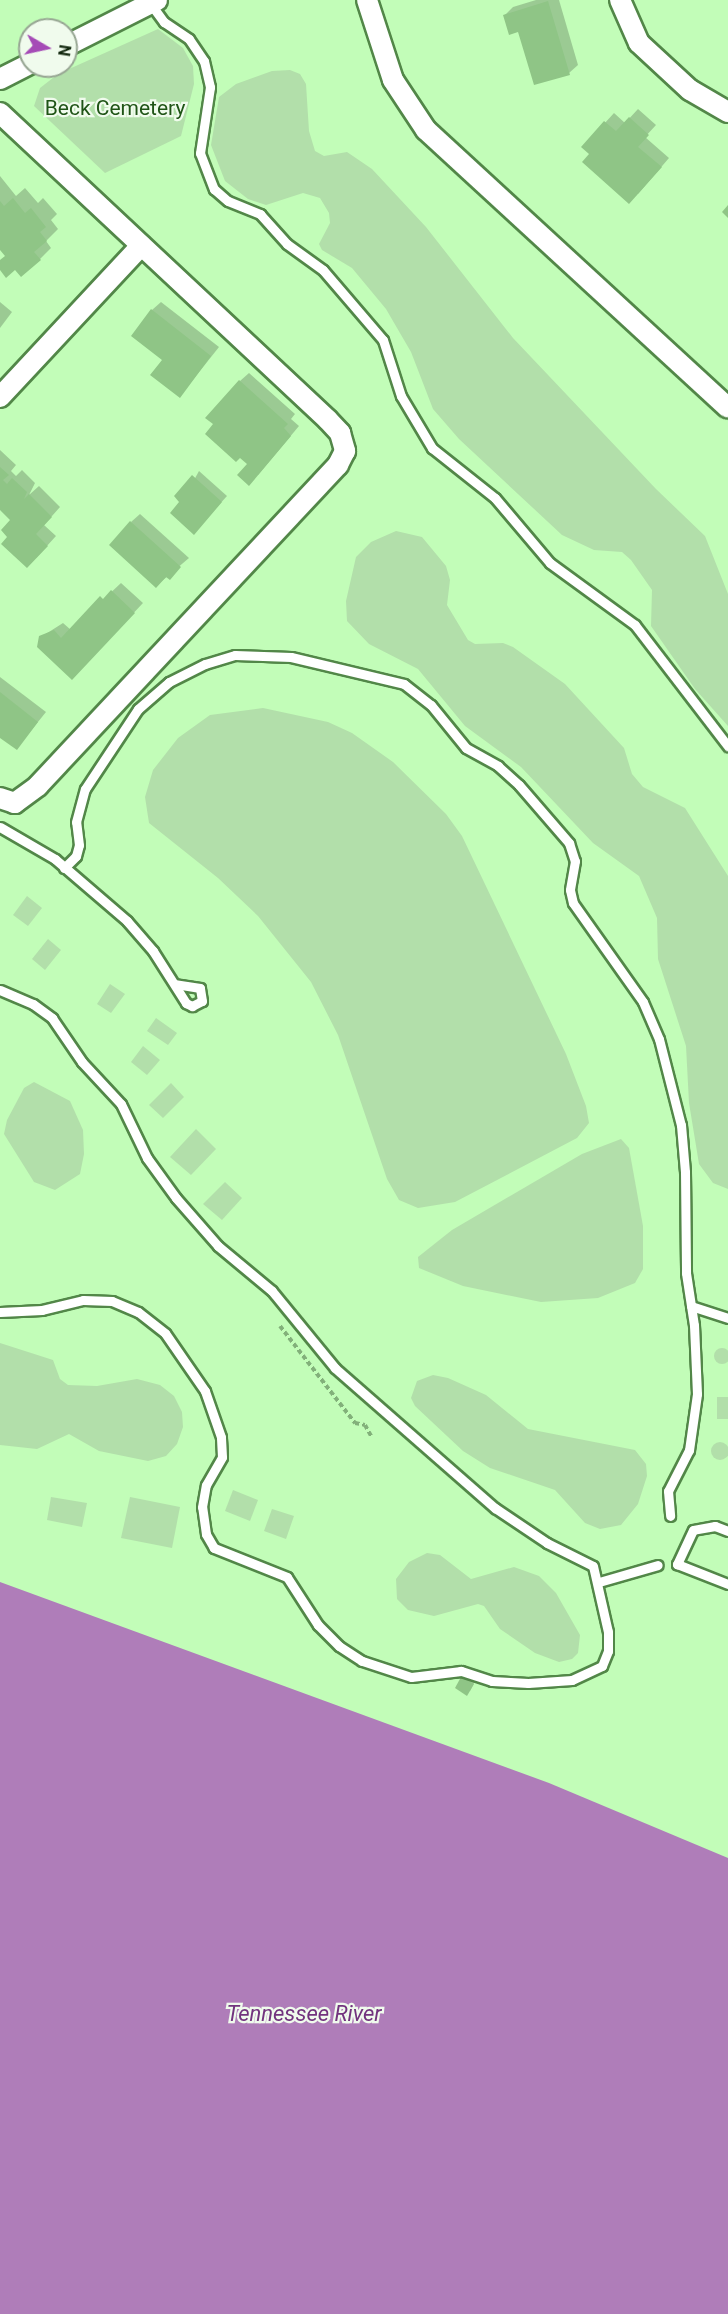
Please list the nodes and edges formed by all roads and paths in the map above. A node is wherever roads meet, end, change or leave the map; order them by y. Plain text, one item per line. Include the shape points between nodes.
1 (367, 0) edge
2 (620, 0) edge
3 (152, 1) edge
4 (78, 40) edge
5 (18, 70) edge
6 (0, 79) edge
7 (728, 112) edge
8 (0, 113) edge
9 (141, 246) junction
10 (0, 397) edge
11 (728, 408) edge
12 (728, 746) edge
13 (0, 798) edge
14 (0, 827) edge
15 (64, 868) junction
16 (175, 984) dead end
17 (0, 990) edge
18 (691, 1306) junction
19 (0, 1312) edge
20 (728, 1318) edge
21 (277, 1321) dead end
22 (371, 1436) dead end
23 (670, 1516) dead end
24 (728, 1531) edge
25 (658, 1564) dead end
26 (599, 1582) junction
27 (728, 1584) edge

1 - 11 street via 393,80 426,130
2 - 7 street via 639,43 690,90
3 - 4 street
3 - 12 lane via 164,22 194,44 204,61 210,87 200,153 214,189 228,201 260,214 287,244 323,270 383,340 401,396 432,448 495,498 550,563 634,625
5 - 6 street
8 - 9 street
9 - 10 street
9 - 13 street via 328,420 344,442 343,457 38,786 15,803
14 - 15 lane
15 - 16 lane via 145,940
15 - 18 lane via 76,856 79,845 78,806 110,746 151,696 190,671 236,655 262,653 379,675 413,691 466,748 507,773 569,843 574,861 570,890 573,903 633,986 650,1018 681,1125 686,1273
17 - 26 lane via 33,1004 52,1018 82,1062 122,1104 147,1158 182,1205 218,1246 272,1291 335,1368 495,1508 548,1543 588,1561
18 - 20 lane
18 - 23 lane via 697,1368 696,1417 689,1450 668,1491
19 - 26 lane via 42,1310 83,1300 112,1301 138,1312 165,1333 205,1391 221,1437 222,1457 206,1485 202,1507 206,1534 214,1548 287,1577 328,1636 371,1665 411,1677 461,1671 492,1681 528,1683 559,1682 591,1674 605,1659 609,1641
21 - 22 path via 355,1423 364,1425
24 - 27 lane via 715,1526 693,1530 677,1564
25 - 26 lane

